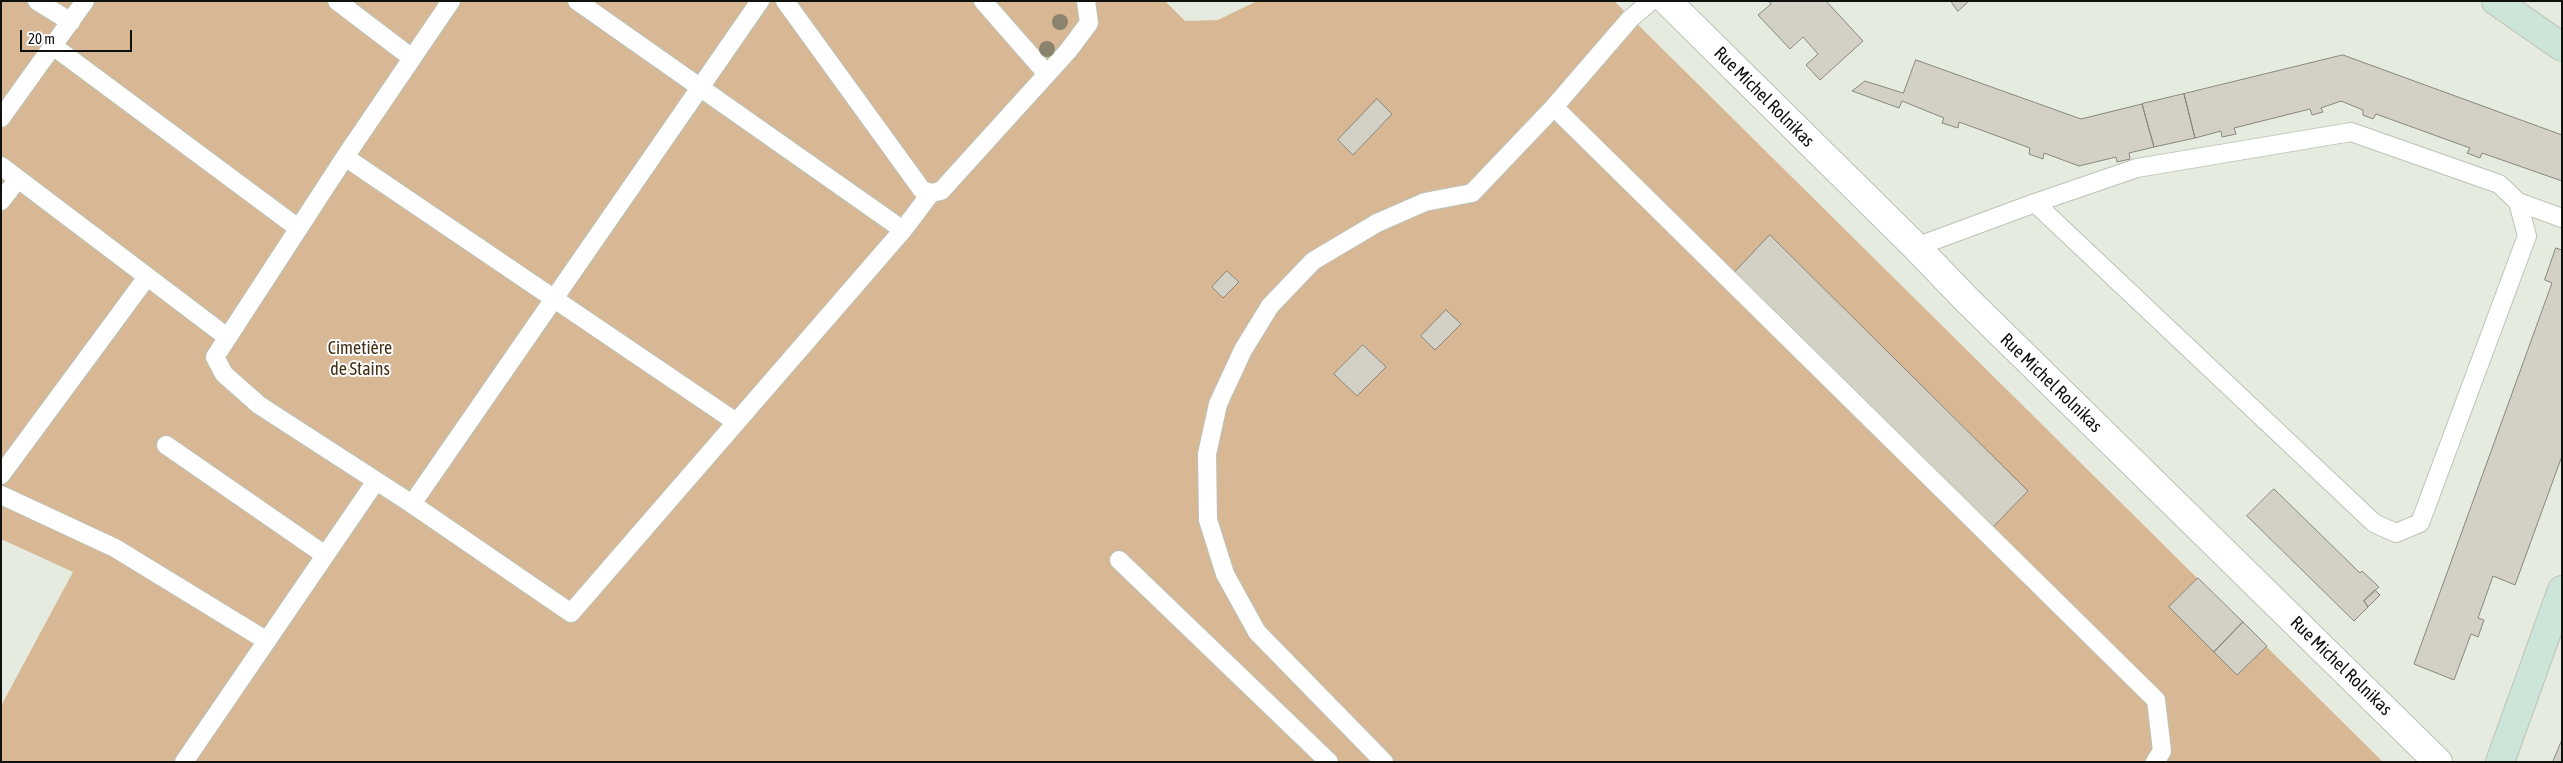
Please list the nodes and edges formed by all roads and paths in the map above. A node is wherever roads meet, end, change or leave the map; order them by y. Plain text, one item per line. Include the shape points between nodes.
1 (37, 1) edge
2 (85, 1) edge
3 (337, 1) edge
4 (451, 1) edge
5 (577, 1) edge
6 (760, 1) edge
7 (785, 1) edge
8 (983, 1) edge
9 (1086, 1) edge
10 (1651, 1) edge
11 (1667, 1) edge
12 (2500, 2) edge
13 (71, 22) junction
14 (2562, 27) edge
15 (53, 46) junction
16 (2562, 47) edge
17 (412, 58) junction
18 (1047, 74) junction
19 (700, 88) junction
20 (1554, 107) junction
21 (1, 118) edge
22 (345, 157) junction
23 (1, 166) edge
24 (18, 179) junction
25 (931, 194) junction
26 (1, 201) edge
27 (2518, 202) junction
28 (2035, 203) junction
29 (2562, 218) edge
30 (298, 228) junction
31 (903, 230) junction
32 (1916, 247) junction
33 (147, 277) junction
34 (554, 299) junction
35 (227, 337) junction
36 (736, 422) junction
37 (166, 445) dead end
38 (1, 475) edge
39 (376, 481) junction
40 (1, 495) edge
41 (412, 504) junction
42 (325, 555) junction
43 (1120, 560) dead end
44 (2562, 590) edge
45 (267, 641) junction
46 (184, 762) edge
47 (1329, 762) edge
48 (1384, 762) edge
49 (2155, 762) edge
50 (2438, 762) edge
51 (2500, 762) edge

1 - 13 lane
2 - 13 lane
3 - 17 lane
4 - 17 lane
5 - 19 lane
6 - 19 lane
7 - 25 lane via 922,190
8 - 18 lane
9 - 18 lane via 1089,23
10 - 20 lane via 1630,19
11 - 32 street, Rue Michel Rolnikas
12 - 14 street
12 - 16 street
13 - 15 lane
15 - 21 lane
15 - 30 lane
17 - 22 lane
18 - 25 lane via 941,192
19 - 31 lane
19 - 34 lane
20 - 48 lane via 1472,193 1425,202 1377,223 1313,261 1270,306 1243,350 1218,404 1207,454 1208,520 1225,574 1257,632
20 - 49 lane via 2156,700 2162,752
22 - 30 lane
22 - 34 lane
23 - 24 lane
24 - 26 lane
24 - 33 lane
25 - 31 lane
27 - 28 lane via 2499,184 2351,132 2137,168
27 - 28 lane via 2527,236 2420,523 2396,533 2374,523
27 - 29 lane
28 - 32 lane
30 - 35 lane
31 - 36 lane
32 - 50 street, Rue Michel Rolnikas
33 - 35 lane
33 - 38 lane
34 - 36 lane
34 - 41 lane
35 - 39 lane via 215,357 224,374 259,405
36 - 41 lane via 571,613
37 - 42 lane
39 - 41 lane
39 - 42 lane
40 - 45 lane via 115,548
42 - 45 lane
43 - 47 lane
44 - 51 street
45 - 46 lane

